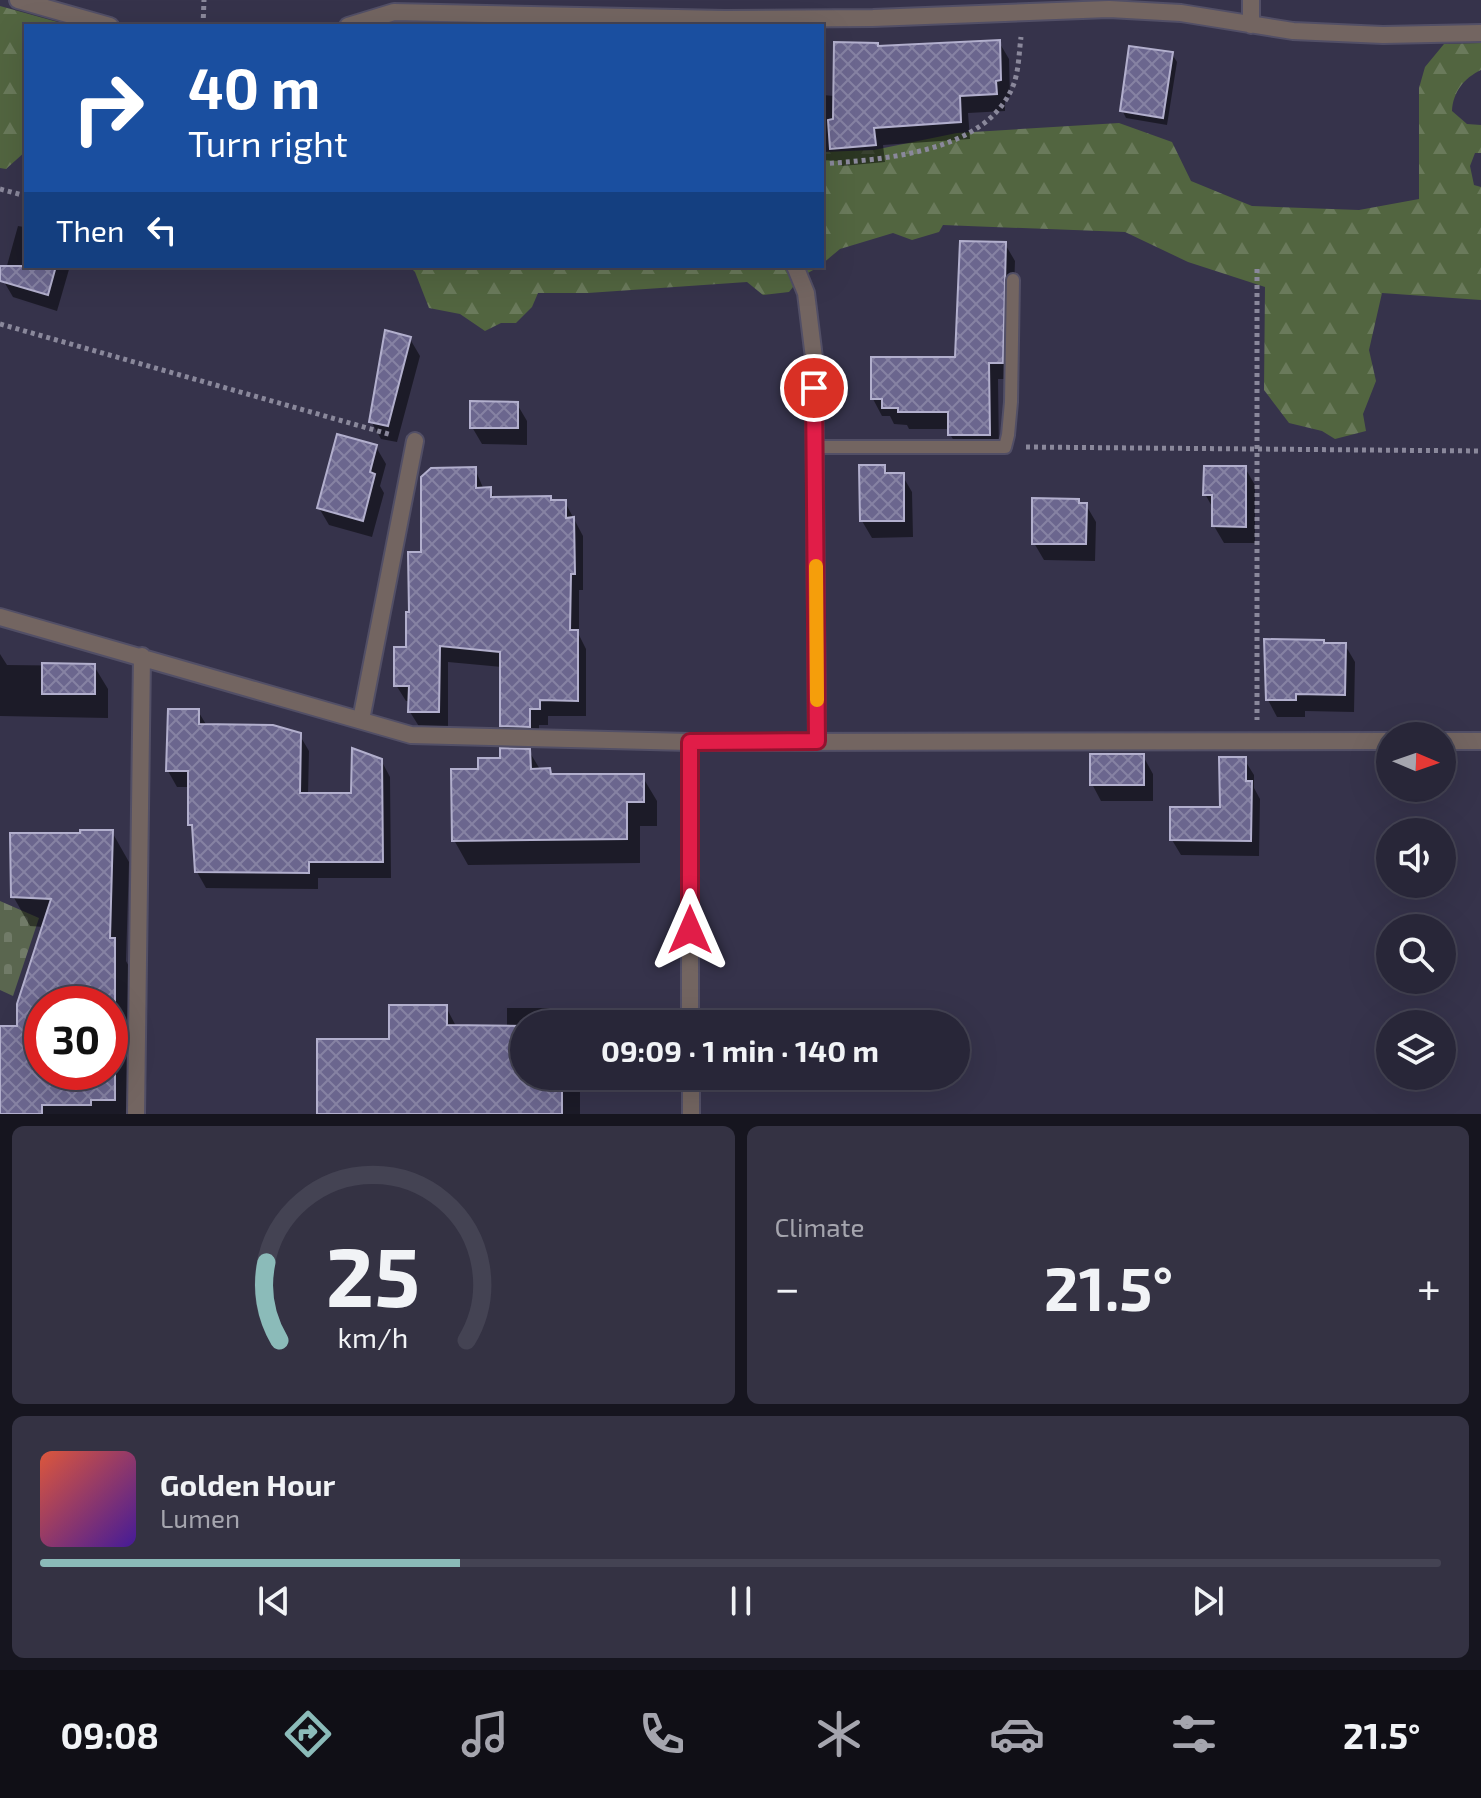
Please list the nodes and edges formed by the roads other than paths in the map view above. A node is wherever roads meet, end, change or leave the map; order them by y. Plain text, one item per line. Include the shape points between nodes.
1 (18, 0) edge
2 (725, 0) edge
3 (1251, 0) edge
4 (724, 22) edge
5 (103, 24) edge
6 (355, 24) edge
7 (1251, 25) junction
8 (1481, 33) edge
9 (796, 268) edge
10 (1013, 280) dead end
11 (415, 441) road end
12 (814, 447) junction
13 (0, 617) edge
14 (142, 656) junction
15 (361, 720) junction
16 (817, 741) junction
17 (1376, 741) edge
18 (1456, 741) edge
19 (1481, 741) edge
20 (690, 742) junction
21 (690, 1010) edge
22 (691, 1090) edge
23 (136, 1114) edge
24 (691, 1114) edge

1 - 5 street
2 - 4 street
3 - 7 street
4 - 6 street via 394,12
4 - 7 street via 1109,9 1181,13
7 - 8 street via 1343,34
9 - 12 street via 812,323
10 - 12 lane via 1005,447
11 - 15 street
12 - 16 street
13 - 14 street
14 - 15 street
14 - 23 street
15 - 20 street via 411,735
16 - 17 street
16 - 20 street
18 - 19 street
20 - 21 street
22 - 24 street

